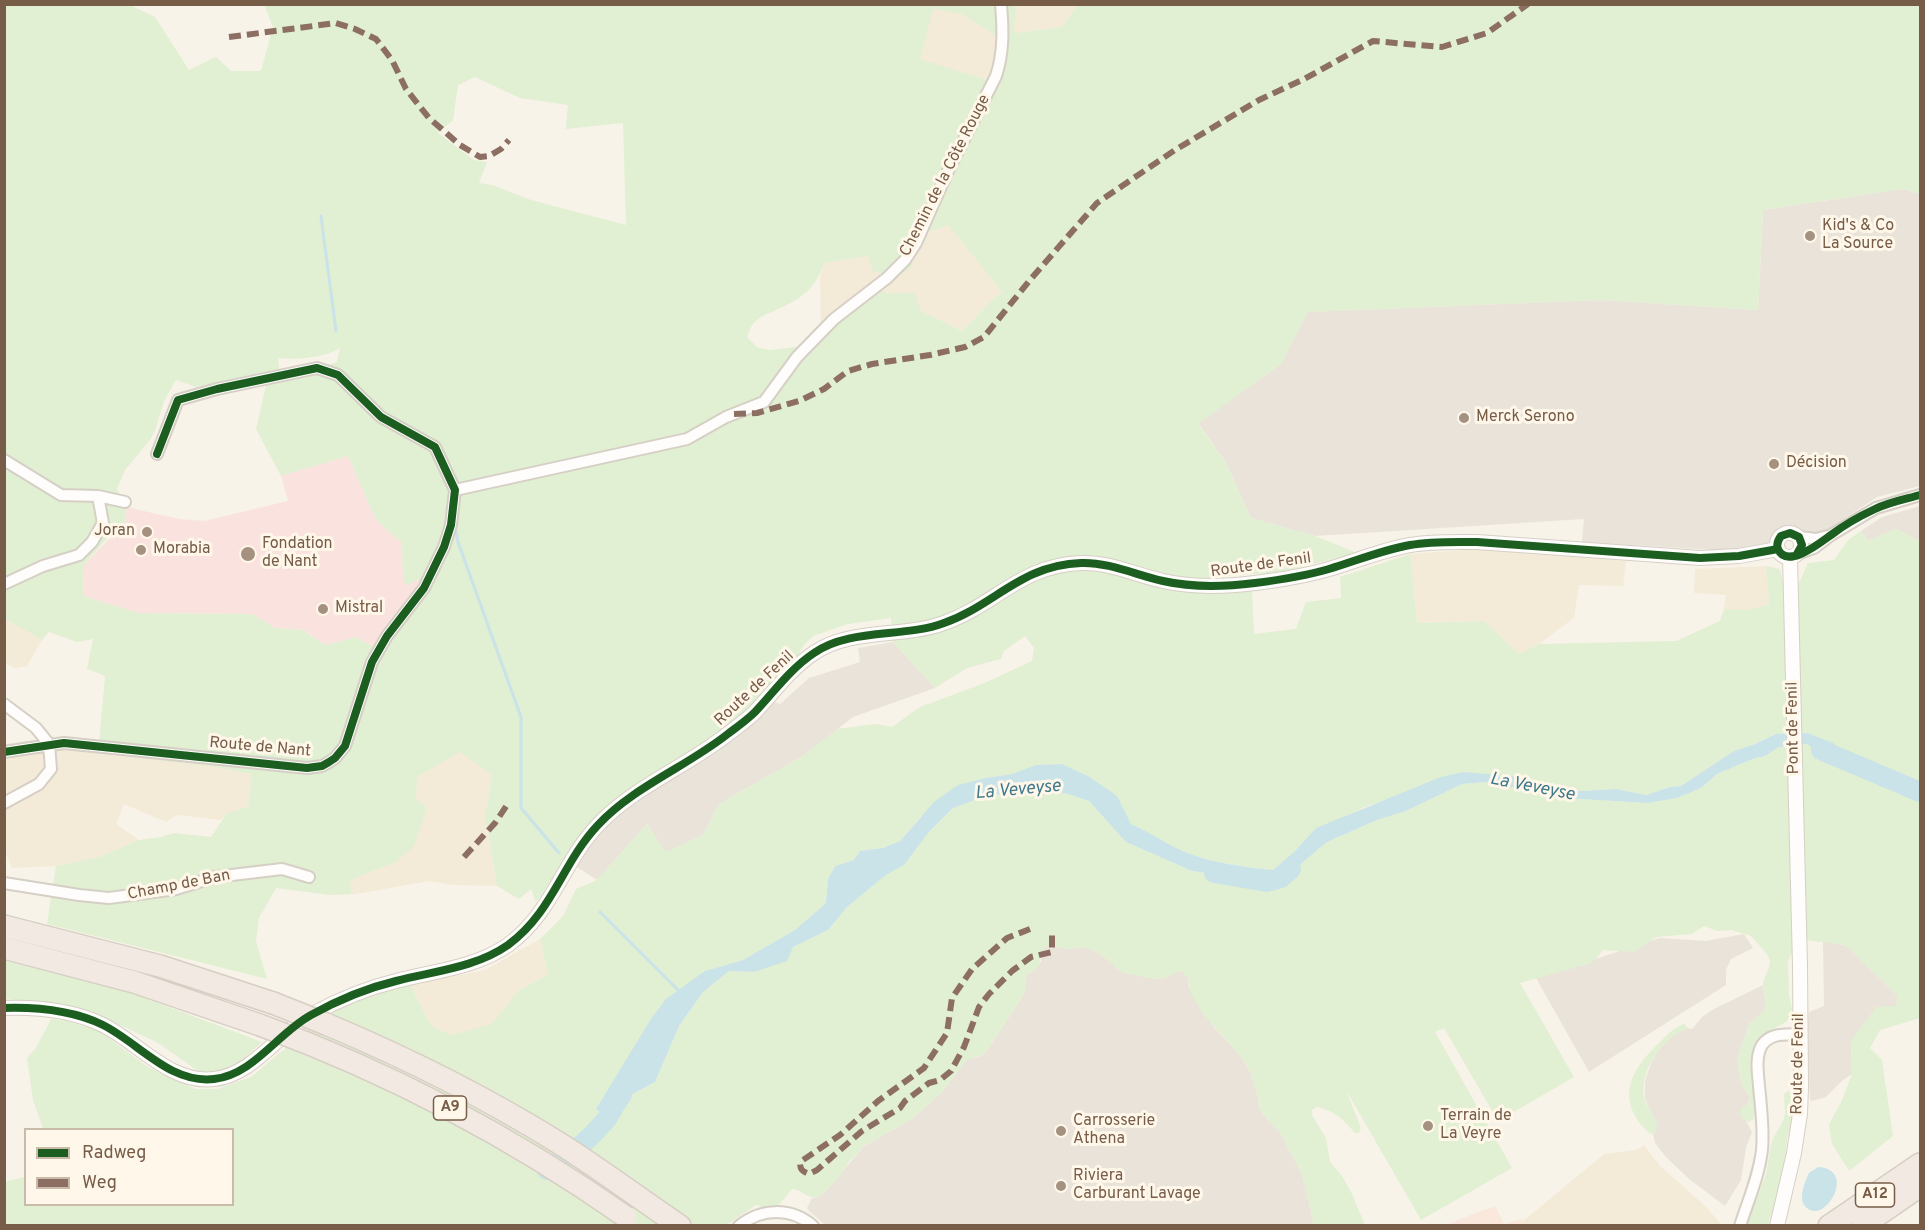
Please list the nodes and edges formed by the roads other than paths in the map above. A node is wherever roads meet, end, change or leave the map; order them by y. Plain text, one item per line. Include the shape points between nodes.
1 (1000, 4) edge
2 (157, 454) dead end
3 (4, 460) edge
4 (455, 490) junction
5 (1920, 495) edge
6 (98, 496) junction
7 (125, 502) dead end
8 (1831, 535) junction
9 (1799, 537) junction
10 (1788, 553) junction
11 (4, 584) edge
12 (4, 704) edge
13 (49, 744) junction
14 (4, 752) edge
15 (4, 803) edge
16 (309, 878) dead end
17 (4, 883) edge
18 (1798, 900) joint
19 (4, 926) edge
20 (4, 948) edge
21 (4, 1008) edge
22 (1800, 1034) junction
23 (1920, 1164) edge
24 (1920, 1186) edge
25 (674, 1222) edge
26 (633, 1223) edge
27 (739, 1226) edge
28 (813, 1226) edge
29 (1740, 1226) edge
30 (1777, 1226) edge
31 (1829, 1226) edge
32 (1862, 1226) edge

1 - 4 street, Chemin de la Côte Rouge via 1000,65 916,243 905,260 834,319 797,357 764,402 687,439
2 - 4 street via 178,399 317,368 338,375 381,417 435,447
3 - 6 street via 61,495
4 - 13 street, Route de Nant via 451,525 433,571 379,649 349,740 329,762 307,768
5 - 8 street, Route de Fenil via 1876,508
6 - 7 street
6 - 11 street via 104,523 93,542 79,555
8 - 9 street, Route de Fenil via 1816,539
8 - 10 street, Route de Fenil via 1814,548
9 - 10 street via 1802,545
9 - 10 street via 1790,532 1778,541
10 - 18 street, Pont de Fenil
10 - 21 street, Route de Fenil via 1700,558 1441,542 1407,546 1323,571 1218,587 1193,587 1097,563 1041,570 946,623 835,642 816,651 727,735 600,822 583,842 538,916 525,932 503,948 462,966 363,990 309,1016 249,1064 225,1077 202,1080 182,1075 87,1018 59,1011
12 - 13 street via 36,728
13 - 14 street, Route de Nant
13 - 15 street via 51,769 39,784
16 - 17 street, Champ de Ban via 282,869 215,877 176,889 109,898
18 - 22 street, Route de Fenil
19 - 25 highway, A9, bridge via 160,966 273,1003 378,1046 483,1098 577,1154
20 - 26 highway, A9, bridge via 126,979 347,1059 435,1100 537,1158
22 - 29 street via 1771,1037 1759,1052 1762,1153
22 - 30 street, Route de Fenil via 1798,1123
23 - 31 highway, A12
24 - 32 highway, A12
27 - 28 street via 756,1215 775,1212 798,1215

